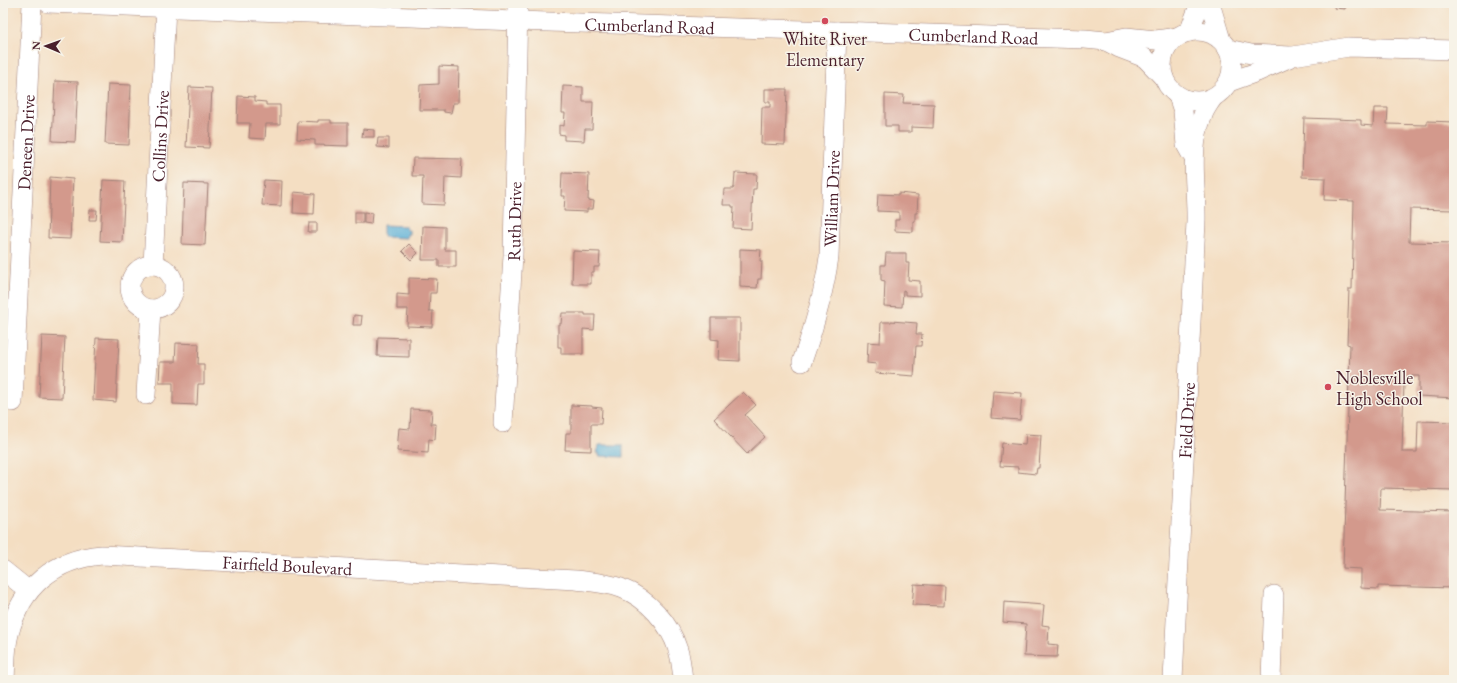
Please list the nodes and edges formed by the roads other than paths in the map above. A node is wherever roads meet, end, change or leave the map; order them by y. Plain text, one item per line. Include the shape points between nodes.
1 (32, 3) edge
2 (48, 3) edge
3 (1200, 3) edge
4 (1210, 3) edge
5 (166, 7) junction
6 (517, 12) edge
7 (836, 31) junction
8 (1184, 34) junction
9 (1106, 41) junction
10 (1224, 44) junction
11 (1454, 50) edge
12 (1293, 56) junction
13 (1164, 78) junction
14 (1229, 82) junction
15 (1178, 96) junction
16 (1212, 98) junction
17 (1194, 160) junction
18 (153, 265) junction
19 (151, 309) junction
20 (802, 362) dead end
21 (146, 395) dead end
22 (13, 402) dead end
23 (503, 423) dead end
24 (3, 570) edge
25 (29, 591) junction
26 (1274, 595) dead end
27 (6, 680) edge
28 (683, 680) edge
29 (1173, 680) edge
30 (1271, 680) edge

1 - 22 street, Deneen Drive
2 - 5 street, Cumberland Road
3 - 8 street
4 - 10 street
5 - 6 street, Cumberland Road
5 - 18 street, Collins Drive
6 - 7 street, Cumberland Road
6 - 23 street, Ruth Drive via 514,256
7 - 9 street, Cumberland Road
7 - 20 street, William Drive via 829,257 818,315
8 - 9 street, Cumberland Road via 1156,40 1126,37
8 - 10 street via 1200,31 1211,34
8 - 13 street via 1170,44 1164,54
9 - 13 street, Cumberland Road via 1145,58
10 - 12 street via 1251,54
10 - 14 street via 1232,60
11 - 12 street via 1349,47
12 - 14 street
13 - 15 street via 1169,88
14 - 16 street via 1222,92
15 - 16 street via 1189,101 1201,102
15 - 17 street via 1183,111 1186,145
16 - 17 street via 1199,126
17 - 29 street, Field Drive via 1196,222
18 - 19 street via 166,270 174,288 164,305
18 - 19 street via 140,268 131,279 130,286 133,299 144,308
19 - 21 street
24 - 25 street
25 - 27 street, Fairfield Boulevard via 18,609 9,635
25 - 28 street, Fairfield Boulevard via 57,568 87,556 576,580 623,589 645,603 672,636 678,650
26 - 30 street

